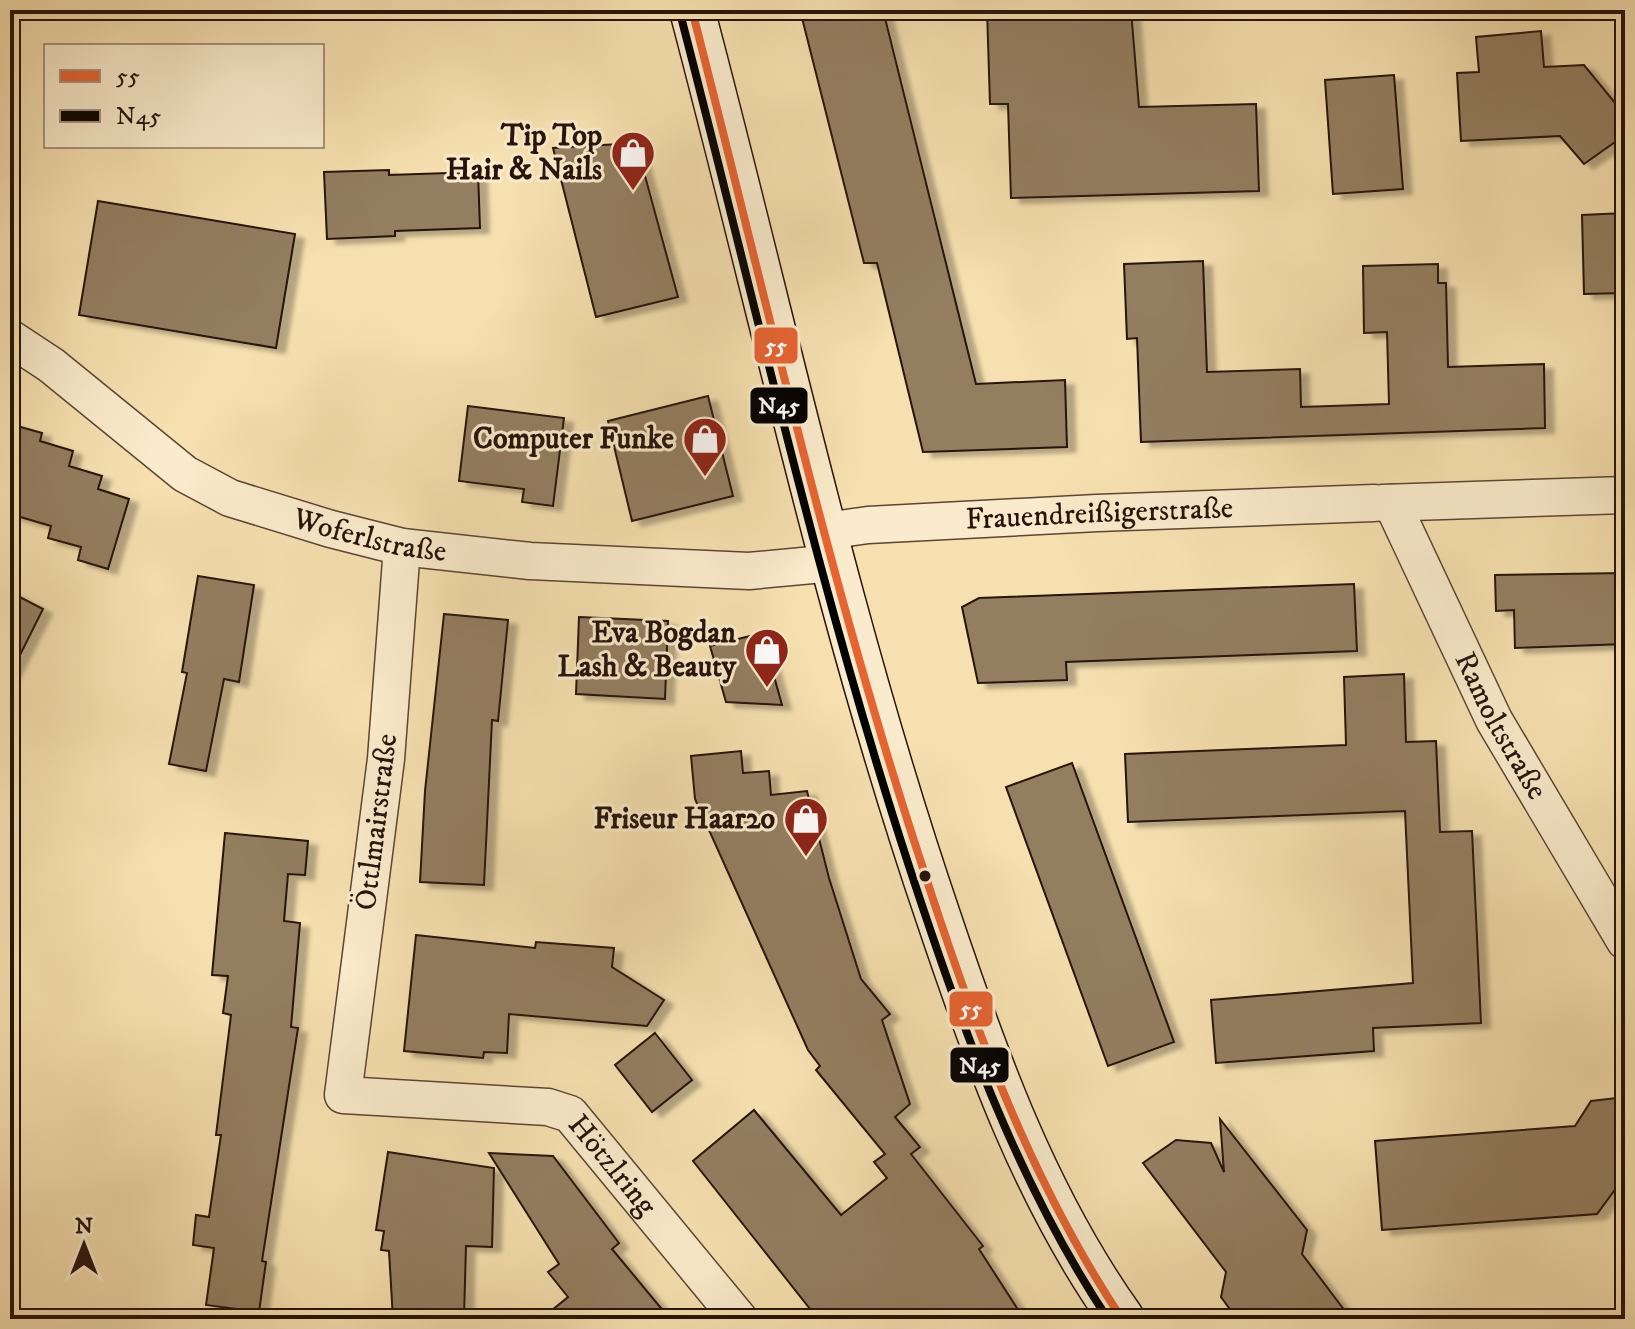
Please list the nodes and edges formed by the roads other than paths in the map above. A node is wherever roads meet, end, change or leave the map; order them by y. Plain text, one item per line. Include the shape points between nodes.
1 (692, 10) edge
2 (10, 338) edge
3 (1625, 495) edge
4 (1383, 503) junction
5 (402, 547) junction
6 (830, 547) junction
7 (1625, 941) edge
8 (343, 1095) joint
9 (739, 1319) edge
10 (1122, 1319) edge

1 - 6 main road
2 - 5 street, Woferlstraße via 185,474 230,498
3 - 4 street, Frauendreißigerstraße
4 - 6 street, Frauendreißigerstraße via 868,525
4 - 7 street, Ramoltstraße via 1494,720
5 - 6 street, Woferlstraße via 530,561 749,571
5 - 8 street, Öttlmairstraße via 386,759
6 - 10 main road via 907,828 962,990 1041,1182
8 - 9 street, Hötzlring via 548,1107 570,1114

